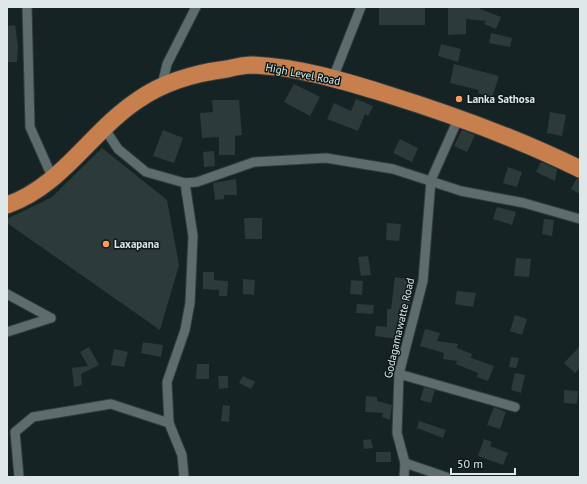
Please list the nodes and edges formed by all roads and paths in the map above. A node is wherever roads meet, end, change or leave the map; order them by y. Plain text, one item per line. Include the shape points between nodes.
1 (27, 7) edge
2 (196, 7) edge
3 (361, 7) edge
4 (333, 78) junction
5 (162, 85) junction
6 (459, 117) junction
7 (105, 129) junction
8 (580, 169) edge
9 (53, 179) junction
10 (431, 180) junction
11 (185, 183) junction
12 (7, 205) edge
13 (580, 219) edge
14 (7, 294) edge
15 (7, 332) edge
16 (399, 374) junction
17 (515, 407) dead end
18 (169, 423) junction
19 (405, 463) junction
20 (19, 477) edge
21 (184, 477) edge
22 (404, 477) edge
23 (446, 477) edge

1 - 9 street via 30,127
2 - 5 street via 167,64
3 - 4 street
4 - 5 highway, High Level Road via 285,68 251,65 200,72
4 - 6 highway, High Level Road
5 - 7 highway, High Level Road via 136,101
6 - 8 highway, High Level Road
6 - 10 street, Godagamawatte Road
7 - 9 highway, High Level Road
7 - 11 street via 118,149 146,172
9 - 12 highway, High Level Road via 25,199
10 - 11 street via 393,169 326,158 254,162 197,182
10 - 13 street via 461,191 524,203
10 - 16 street, Godagamawatte Road via 423,281
11 - 18 street via 193,236 190,303 186,330 167,382
14 - 15 street via 51,318
16 - 17 street
16 - 19 street, Godagamawatte Road via 396,433
18 - 20 street via 111,404 32,417 15,432
18 - 21 street via 182,455
19 - 22 street, Godagamawatte Road
19 - 23 street

